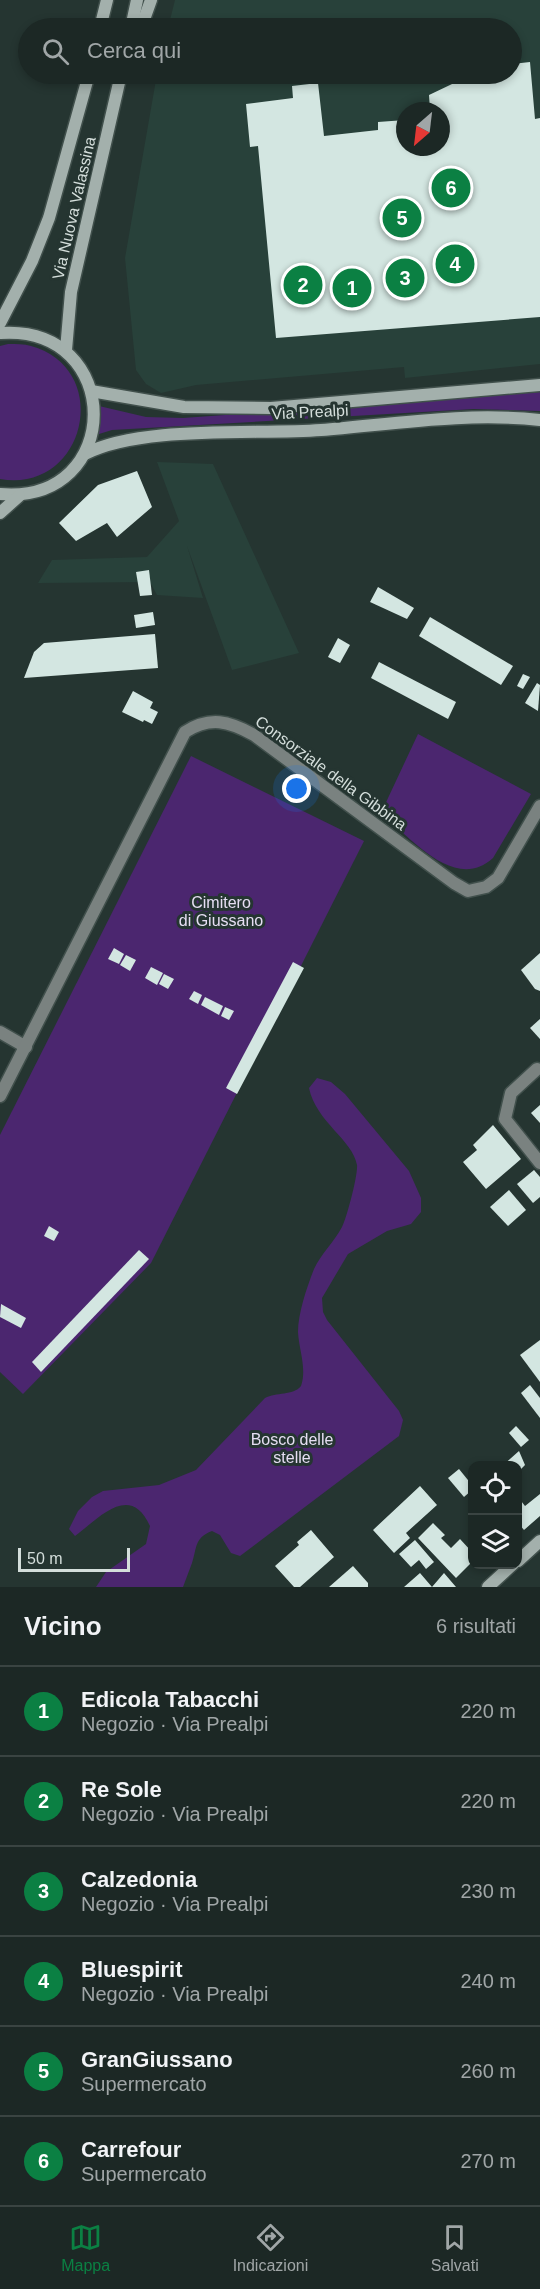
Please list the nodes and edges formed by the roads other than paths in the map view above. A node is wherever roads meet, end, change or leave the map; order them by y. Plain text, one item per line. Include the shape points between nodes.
1 (107, 0) edge
2 (137, 0) edge
3 (151, 0) edge
4 (102, 18) edge
5 (133, 18) edge
6 (145, 18) edge
7 (86, 84) edge
8 (119, 84) edge
9 (0, 323) edge
10 (0, 333) edge
11 (66, 350) junction
12 (540, 385) edge
13 (92, 391) junction
14 (540, 420) edge
15 (85, 454) junction
16 (0, 494) edge
17 (19, 496) junction
18 (0, 513) edge
19 (540, 806) edge
20 (0, 1032) edge
21 (26, 1047) junction
22 (537, 1069) dead end
23 (0, 1096) edge
24 (540, 1163) edge
25 (540, 1541) edge
26 (522, 1557) edge
27 (508, 1569) edge
28 (488, 1587) edge

1 - 4 main road
2 - 5 main road
3 - 6 main road
7 - 9 main road, Via Nuova Valassina via 49,218
8 - 11 main road, Via Nuova Valassina via 71,292
10 - 11 main road via 20,331 45,337
11 - 13 main road
12 - 13 main road, Via Prealpi via 272,408 184,407
13 - 15 main road via 95,423
14 - 15 main road, Via Prealpi via 474,417 150,438 105,445
15 - 17 main road via 63,479
16 - 17 main road
17 - 18 main road
19 - 21 street, Consorziale della Gibbina via 498,878 486,887 468,891 254,735 233,724 199,723 184,732
20 - 21 street
21 - 23 street
22 - 24 street via 511,1093 505,1119
25 - 26 main road
27 - 28 main road

